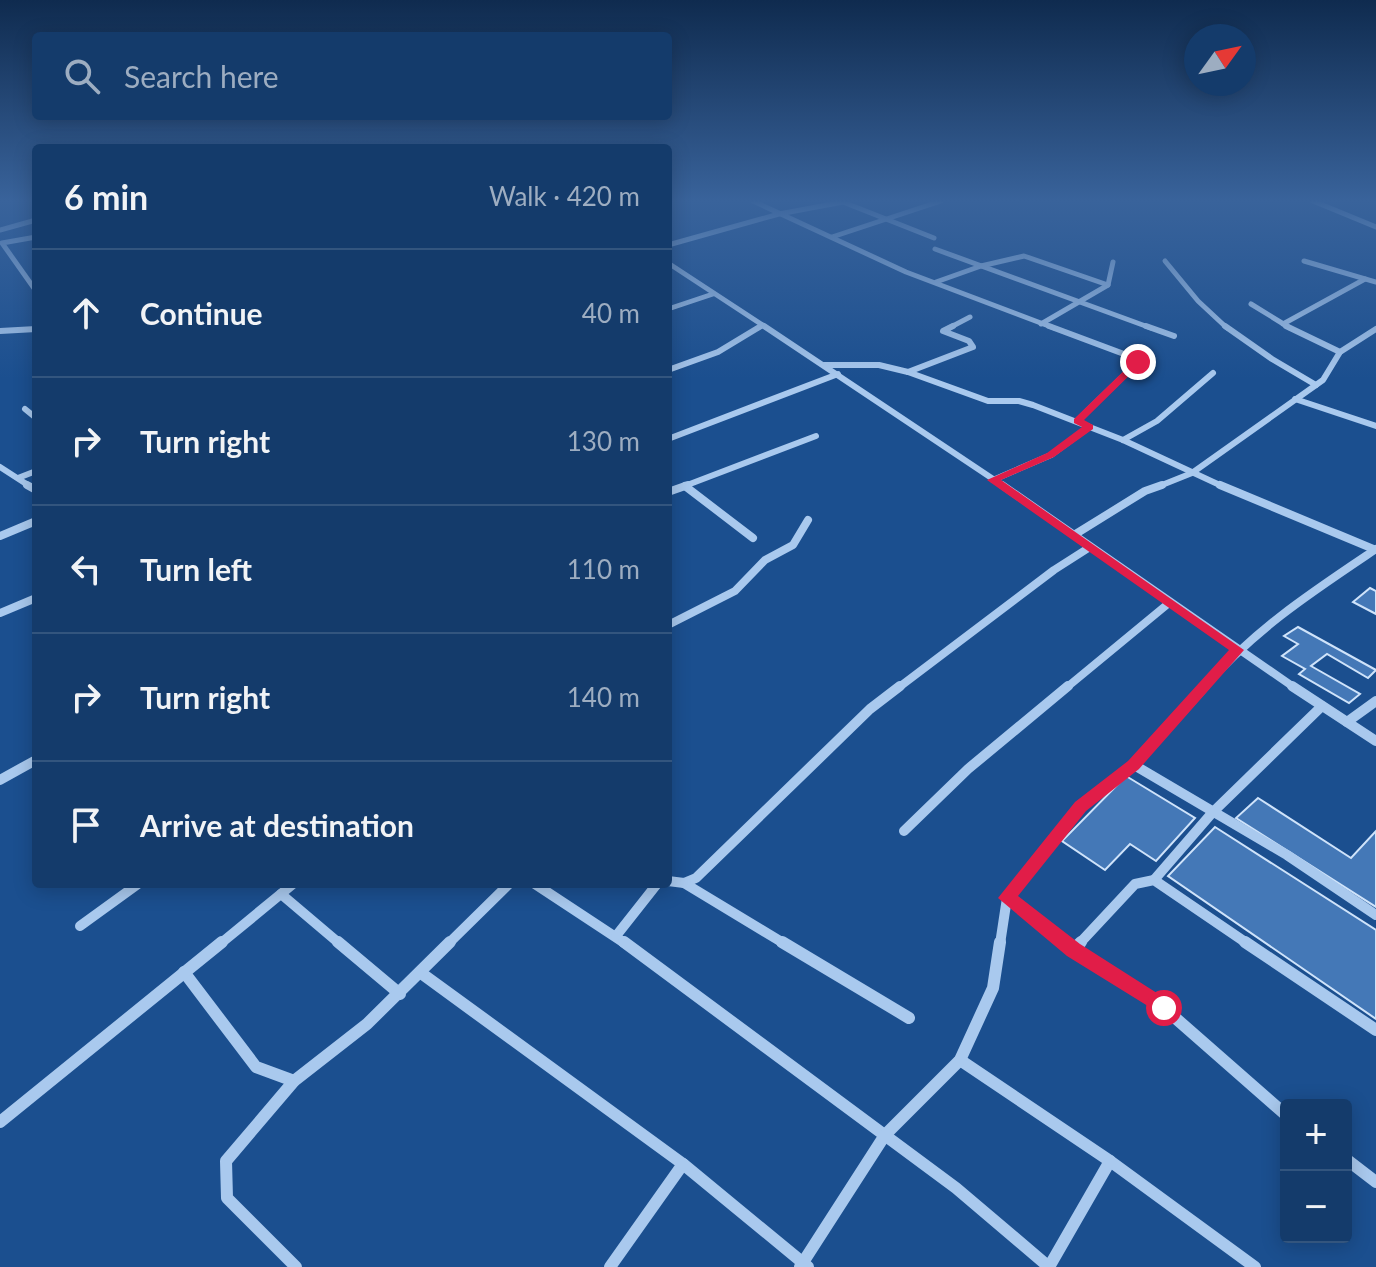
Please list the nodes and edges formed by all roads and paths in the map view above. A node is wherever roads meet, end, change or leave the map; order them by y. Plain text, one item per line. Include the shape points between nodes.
1 (14, 260) edge
2 (884, 260) edge
3 (965, 260) edge
4 (1006, 260) edge
5 (1036, 260) edge
6 (1165, 261) dead end
7 (1304, 261) dead end
8 (1113, 262) dead end
9 (672, 266) edge
10 (981, 266) junction
11 (1365, 279) junction
12 (1376, 282) edge
13 (935, 283) junction
14 (32, 285) edge
15 (1108, 285) junction
16 (713, 294) junction
17 (1079, 304) junction
18 (1251, 304) dead end
19 (672, 308) edge
20 (970, 317) dead end
21 (1041, 324) junction
22 (1283, 324) junction
23 (762, 325) junction
24 (32, 329) edge
25 (1376, 329) edge
26 (0, 331) edge
27 (1174, 336) dead end
28 (1340, 352) junction
29 (823, 365) junction
30 (672, 369) edge
31 (908, 372) junction
32 (1213, 373) dead end
33 (838, 374) junction
34 (1316, 385) junction
35 (1295, 399) junction
36 (25, 409) dead end
37 (32, 415) edge
38 (1077, 421) junction
39 (1376, 426) edge
40 (1089, 427) junction
41 (816, 436) dead end
42 (672, 437) edge
43 (1123, 440) junction
44 (0, 467) edge
45 (32, 472) edge
46 (1192, 473) junction
47 (14, 476) junction
48 (0, 478) edge
49 (993, 480) junction
50 (685, 486) junction
51 (32, 487) edge
52 (672, 491) edge
53 (808, 520) dead end
54 (32, 523) edge
55 (1074, 535) junction
56 (0, 536) edge
57 (753, 538) dead end
58 (1090, 547) junction
59 (1376, 549) edge
60 (32, 600) edge
61 (1169, 603) junction
62 (0, 613) edge
63 (672, 623) edge
64 (1237, 650) junction
65 (1376, 701) edge
66 (1322, 706) junction
67 (1347, 722) junction
68 (1376, 741) edge
69 (32, 762) edge
70 (1134, 765) junction
71 (0, 780) edge
72 (1212, 813) junction
73 (904, 831) dead end
74 (1154, 880) junction
75 (672, 882) edge
76 (684, 883) junction
77 (132, 888) edge
78 (288, 888) edge
79 (505, 888) edge
80 (541, 888) edge
81 (654, 888) edge
82 (281, 894) junction
83 (1007, 898) junction
84 (1376, 915) edge
85 (80, 926) dead end
86 (616, 936) junction
87 (1073, 950) junction
88 (184, 972) junction
89 (421, 973) junction
90 (400, 994) junction
91 (909, 1018) dead end
92 (1376, 1030) edge
93 (960, 1060) junction
94 (294, 1081) junction
95 (1280, 1110) edge
96 (0, 1122) edge
97 (885, 1135) junction
98 (1110, 1161) junction
99 (683, 1164) junction
100 (1352, 1164) edge
101 (1376, 1182) edge
102 (804, 1266) edge
103 (296, 1267) edge
104 (610, 1267) edge
105 (1255, 1267) edge

1 - 14 street
2 - 13 street
3 - 10 street
4 - 10 street
5 - 15 street
6 - 34 street via 1189,293 1246,345
7 - 11 street
8 - 15 street
9 - 16 street
10 - 13 street
10 - 17 street
11 - 12 street
11 - 22 street
13 - 21 street
15 - 17 street
16 - 19 street
16 - 23 street
17 - 21 street
17 - 27 street
18 - 22 street
20 - 31 street via 943,331 973,347
21 - 38 street via 1140,360
22 - 28 street
23 - 29 street
23 - 30 street via 718,352
24 - 26 street
25 - 28 street
28 - 34 street
29 - 31 street via 879,365
29 - 33 street
31 - 38 street via 988,401 1024,402
32 - 43 street via 1157,421
33 - 42 street
33 - 49 street
34 - 35 street
35 - 39 street
35 - 46 street
36 - 37 street
38 - 40 street
40 - 43 street
40 - 49 street via 1051,455
41 - 50 street
43 - 46 street
44 - 47 street
45 - 47 street
46 - 55 street via 1145,491
46 - 59 street
47 - 48 street
47 - 51 street
49 - 55 street
50 - 52 street
50 - 57 street
53 - 63 street via 793,545 765,560 735,591
54 - 56 street
55 - 58 street
58 - 61 street
58 - 76 street via 870,709 696,878
59 - 64 street via 1280,613
60 - 62 street
61 - 64 street
61 - 73 street via 968,769
64 - 66 street
64 - 70 street
65 - 67 street
66 - 67 street
66 - 72 street
67 - 68 street
69 - 71 street
70 - 72 street
70 - 83 street via 1081,807
72 - 74 street
72 - 84 street
74 - 87 street via 1135,884
74 - 92 street
75 - 76 street
76 - 91 street
77 - 85 street
78 - 82 street
79 - 89 street
80 - 86 street
81 - 86 street
82 - 88 street
82 - 90 street
83 - 87 street
83 - 93 street via 993,988
86 - 97 street
87 - 95 street via 1164,1008
88 - 94 street via 256,1067
88 - 96 street
89 - 90 street
89 - 99 street
90 - 94 street
93 - 97 street
93 - 98 street
94 - 103 street via 226,1161 227,1198
97 - 98 street via 1049,1267
97 - 102 street
98 - 105 street
99 - 102 street
99 - 104 street
100 - 101 street

